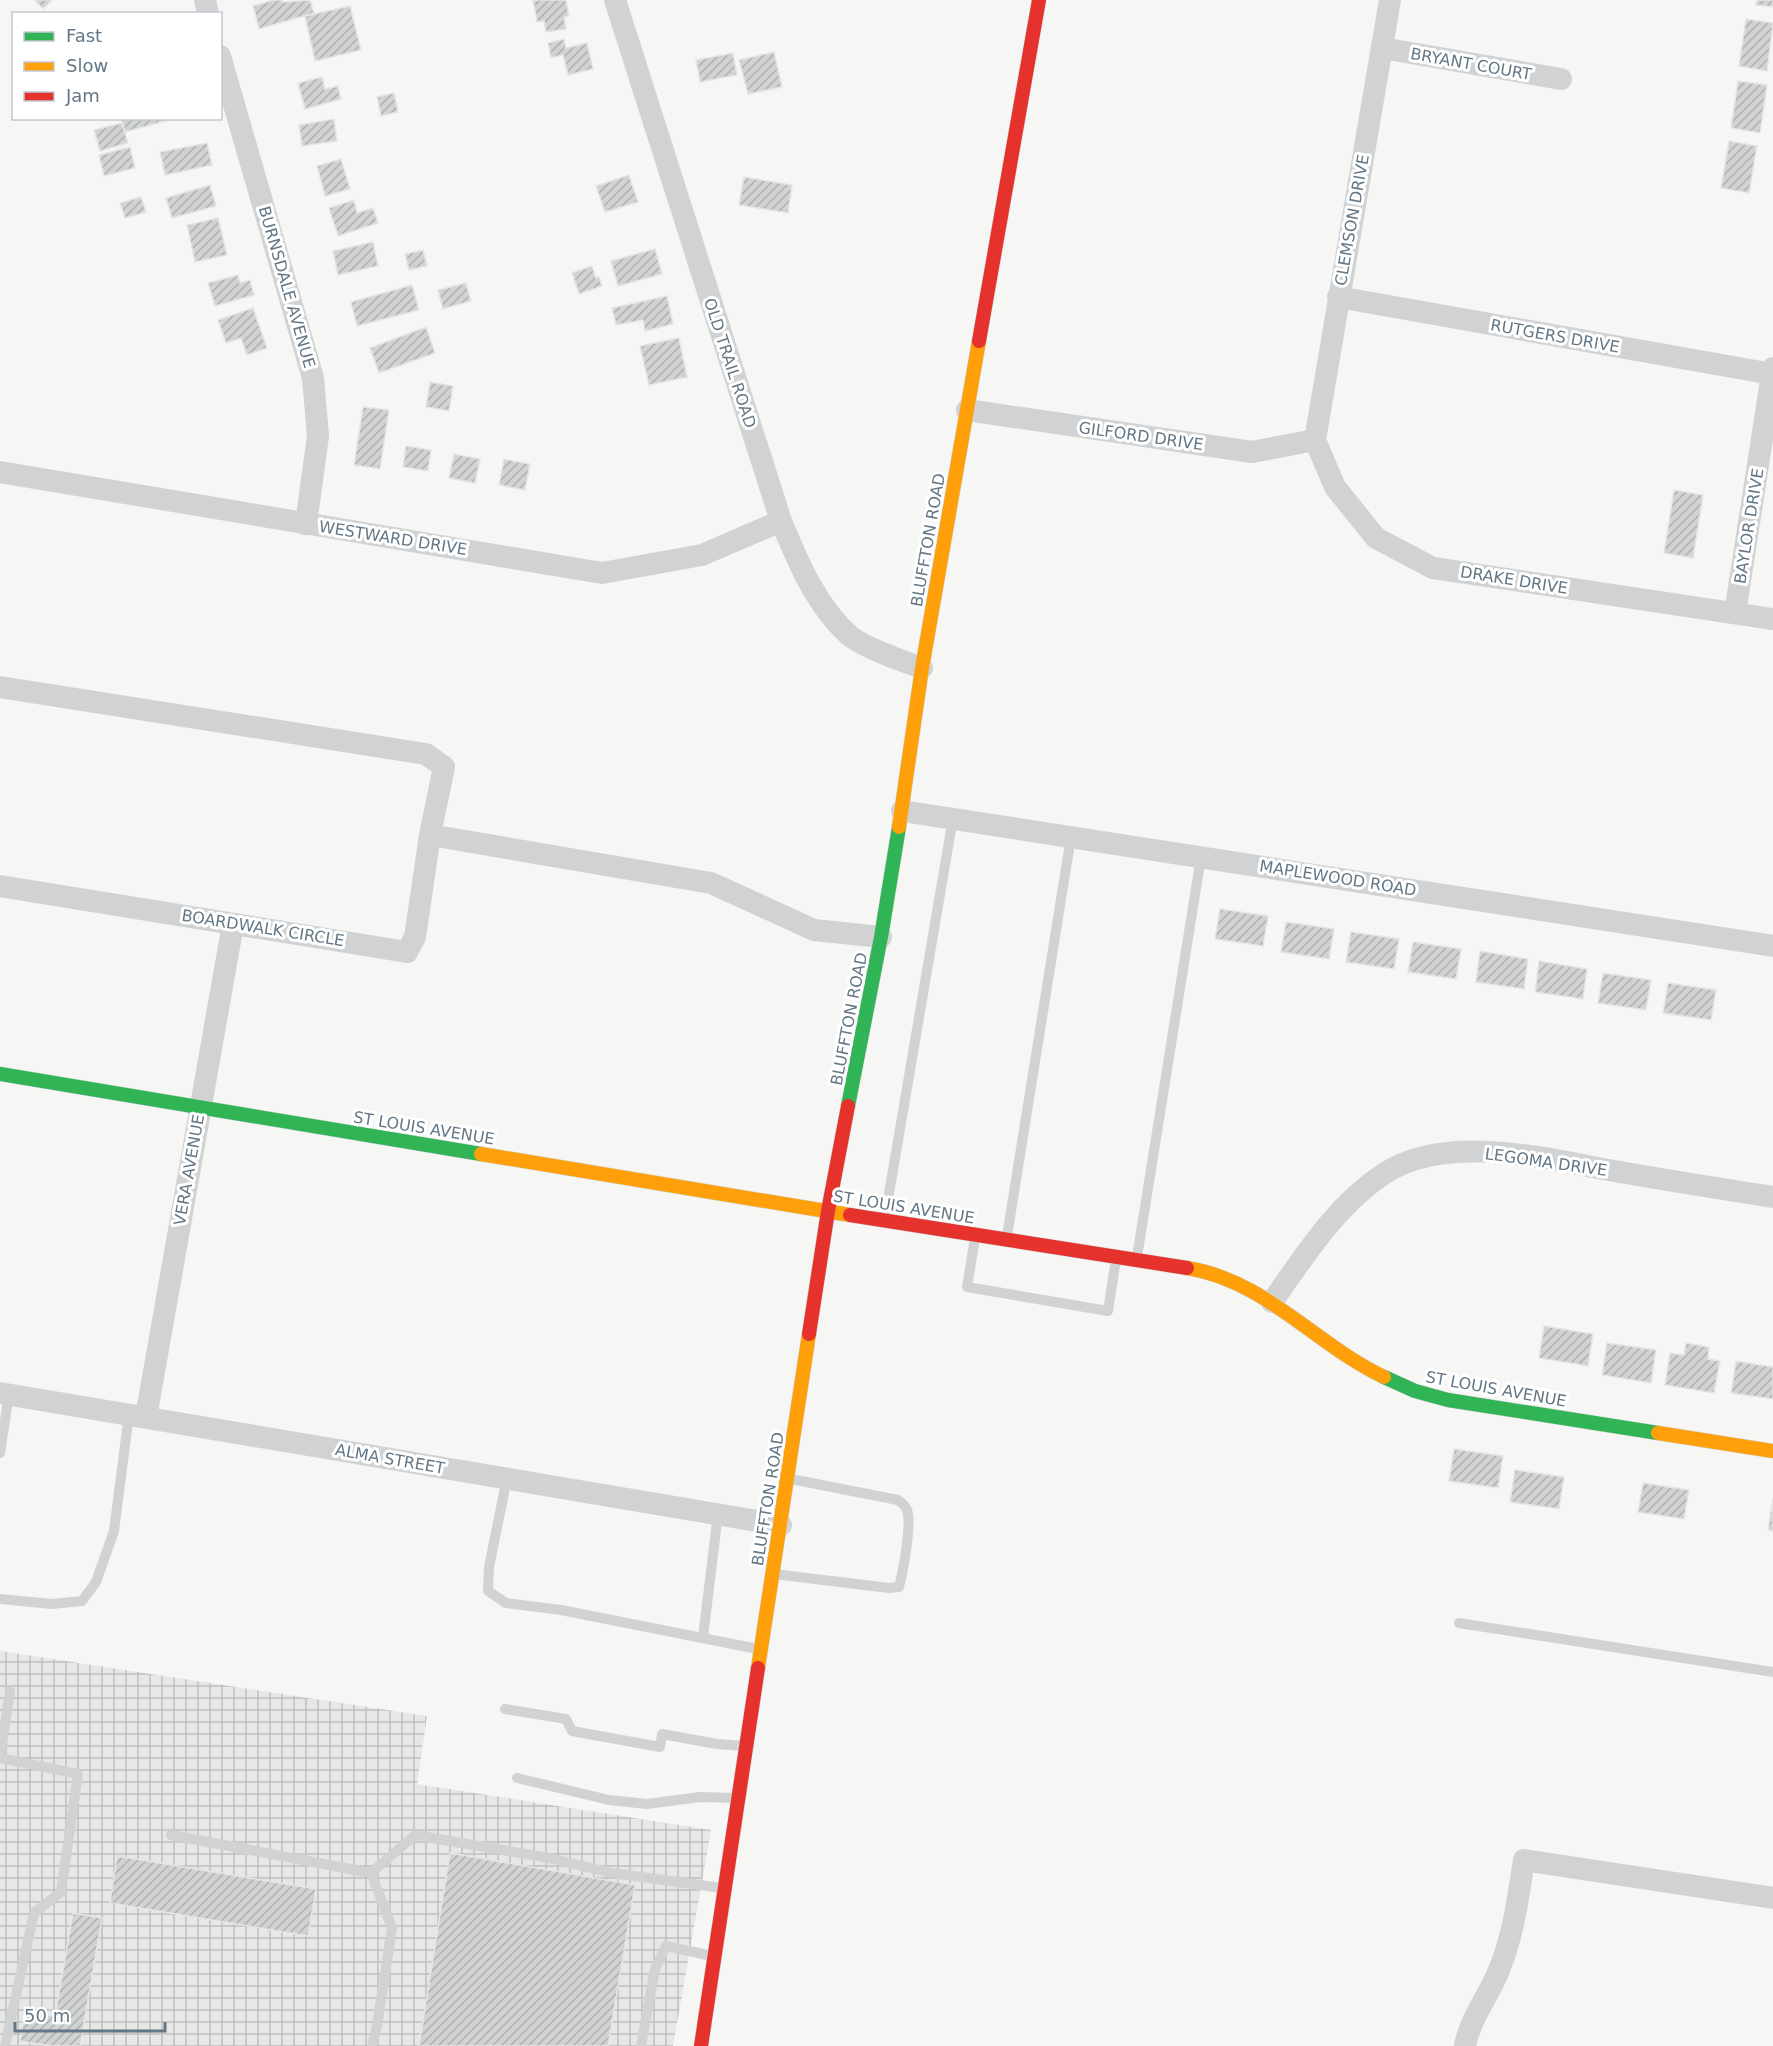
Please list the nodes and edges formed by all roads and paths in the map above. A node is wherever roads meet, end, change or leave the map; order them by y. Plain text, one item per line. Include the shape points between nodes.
1 (615, 0) edge
2 (1039, 0) edge
3 (1390, 0) edge
4 (1382, 48) junction
5 (222, 63) edge
6 (1561, 79) dead end
7 (1338, 297) junction
8 (1772, 371) edge
9 (967, 410) junction
10 (1315, 440) junction
11 (0, 472) edge
12 (781, 521) junction
13 (306, 524) junction
14 (1735, 613) junction
15 (1773, 619) edge
16 (922, 668) junction
17 (0, 687) edge
18 (903, 810) junction
19 (953, 818) junction
20 (430, 835) junction
21 (1071, 837) junction
22 (1201, 857) junction
23 (0, 886) edge
24 (233, 924) junction
25 (881, 937) junction
26 (1773, 946) edge
27 (0, 1074) edge
28 (200, 1108) junction
29 (1773, 1197) edge
30 (828, 1211) junction
31 (885, 1220) junction
32 (975, 1235) junction
33 (1006, 1240) junction
34 (1116, 1257) junction
35 (1136, 1261) junction
36 (1272, 1302) junction
37 (5, 1394) edge
38 (137, 1416) junction
39 (1773, 1451) edge
40 (0, 1453) edge
41 (507, 1478) junction
42 (788, 1479) junction
43 (718, 1514) junction
44 (781, 1525) junction
45 (774, 1574) junction
46 (0, 1599) edge
47 (1458, 1623) dead end
48 (702, 1637) junction
49 (762, 1650) junction
50 (1773, 1672) edge
51 (10, 1691) dead end
52 (505, 1709) dead end
53 (747, 1746) junction
54 (517, 1778) dead end
55 (739, 1798) junction
56 (171, 1835) dead end
57 (371, 1873) junction
58 (725, 1888) junction
59 (1773, 1898) edge
60 (715, 1956) junction
61 (5, 2046) edge
62 (372, 2046) edge
63 (642, 2046) edge
64 (701, 2046) edge
65 (1465, 2046) edge

1 - 12 street, OLD TRAIL ROAD
2 - 9 main road, BLUFFTON ROAD
3 - 4 street, CLEMSON DRIVE
4 - 6 street, BRYANT COURT
4 - 7 street, CLEMSON DRIVE
5 - 13 street, BURNSDALE AVENUE via 313,378 318,436
7 - 8 street, RUTGERS DRIVE
7 - 10 street, CLEMSON DRIVE
8 - 14 street, BAYLOR DRIVE
9 - 10 street, GILFORD DRIVE via 1252,452
9 - 16 main road, BLUFFTON ROAD
10 - 14 street, DRAKE DRIVE via 1335,487 1376,538 1433,567
11 - 13 street, WESTWARD DRIVE
12 - 13 street, WESTWARD DRIVE via 702,555 602,573
12 - 16 street, OLD TRAIL ROAD via 823,606 851,637
14 - 15 street, DRAKE DRIVE
16 - 18 main road, BLUFFTON ROAD
17 - 20 street, BOARDWALK CIRCLE via 426,754 444,767
18 - 19 street, MAPLEWOOD ROAD
18 - 25 main road, BLUFFTON ROAD
19 - 21 street, MAPLEWOOD ROAD
19 - 31 lane
20 - 24 street, BOARDWALK CIRCLE via 415,936 407,952
20 - 25 street via 711,883 814,930
21 - 22 street, MAPLEWOOD ROAD
21 - 33 lane
22 - 26 street, MAPLEWOOD ROAD
22 - 35 lane
23 - 24 street, BOARDWALK CIRCLE
24 - 28 street, VERA AVENUE
25 - 30 main road, BLUFFTON ROAD
27 - 28 main road, ST LOUIS AVENUE
28 - 30 main road, ST LOUIS AVENUE
28 - 38 street, VERA AVENUE
29 - 36 street, LEGOMA DRIVE via 1515,1155 1461,1152 1421,1157 1386,1172 1353,1197 1319,1235
30 - 31 main road, ST LOUIS AVENUE
30 - 42 main road, BLUFFTON ROAD
31 - 32 main road, ST LOUIS AVENUE
32 - 33 main road, ST LOUIS AVENUE
32 - 34 lane via 967,1287 1108,1311
33 - 34 main road, ST LOUIS AVENUE
34 - 35 main road, ST LOUIS AVENUE
35 - 36 main road, ST LOUIS AVENUE via 1194,1269
36 - 39 main road, ST LOUIS AVENUE via 1363,1367 1415,1391 1448,1400
37 - 38 street, ALMA STREET
37 - 40 lane
38 - 41 street, ALMA STREET
38 - 46 lane via 114,1531 96,1582 82,1601 52,1604
41 - 43 street, ALMA STREET
41 - 48 lane via 488,1591 506,1603
42 - 44 main road, BLUFFTON ROAD
42 - 45 lane via 898,1500 906,1507 909,1518 903,1574 899,1587 889,1588
43 - 44 street, ALMA STREET
43 - 48 lane
44 - 45 main road, BLUFFTON ROAD
45 - 49 main road, BLUFFTON ROAD
47 - 50 lane
48 - 49 lane
49 - 53 main road, BLUFFTON ROAD
51 - 61 lane via 0,1758 78,1774 61,1892 34,1913
52 - 53 lane via 566,1719 572,1731 660,1747 662,1734
53 - 55 main road, BLUFFTON ROAD
54 - 55 lane via 609,1800 647,1804 700,1797
55 - 58 main road, BLUFFTON ROAD
56 - 57 lane
57 - 58 lane via 415,1835 612,1873
57 - 62 lane via 392,1928
58 - 60 main road, BLUFFTON ROAD
59 - 65 street via 1524,1860 1513,1933
60 - 63 lane via 666,1946 655,1969
60 - 64 main road, BLUFFTON ROAD

